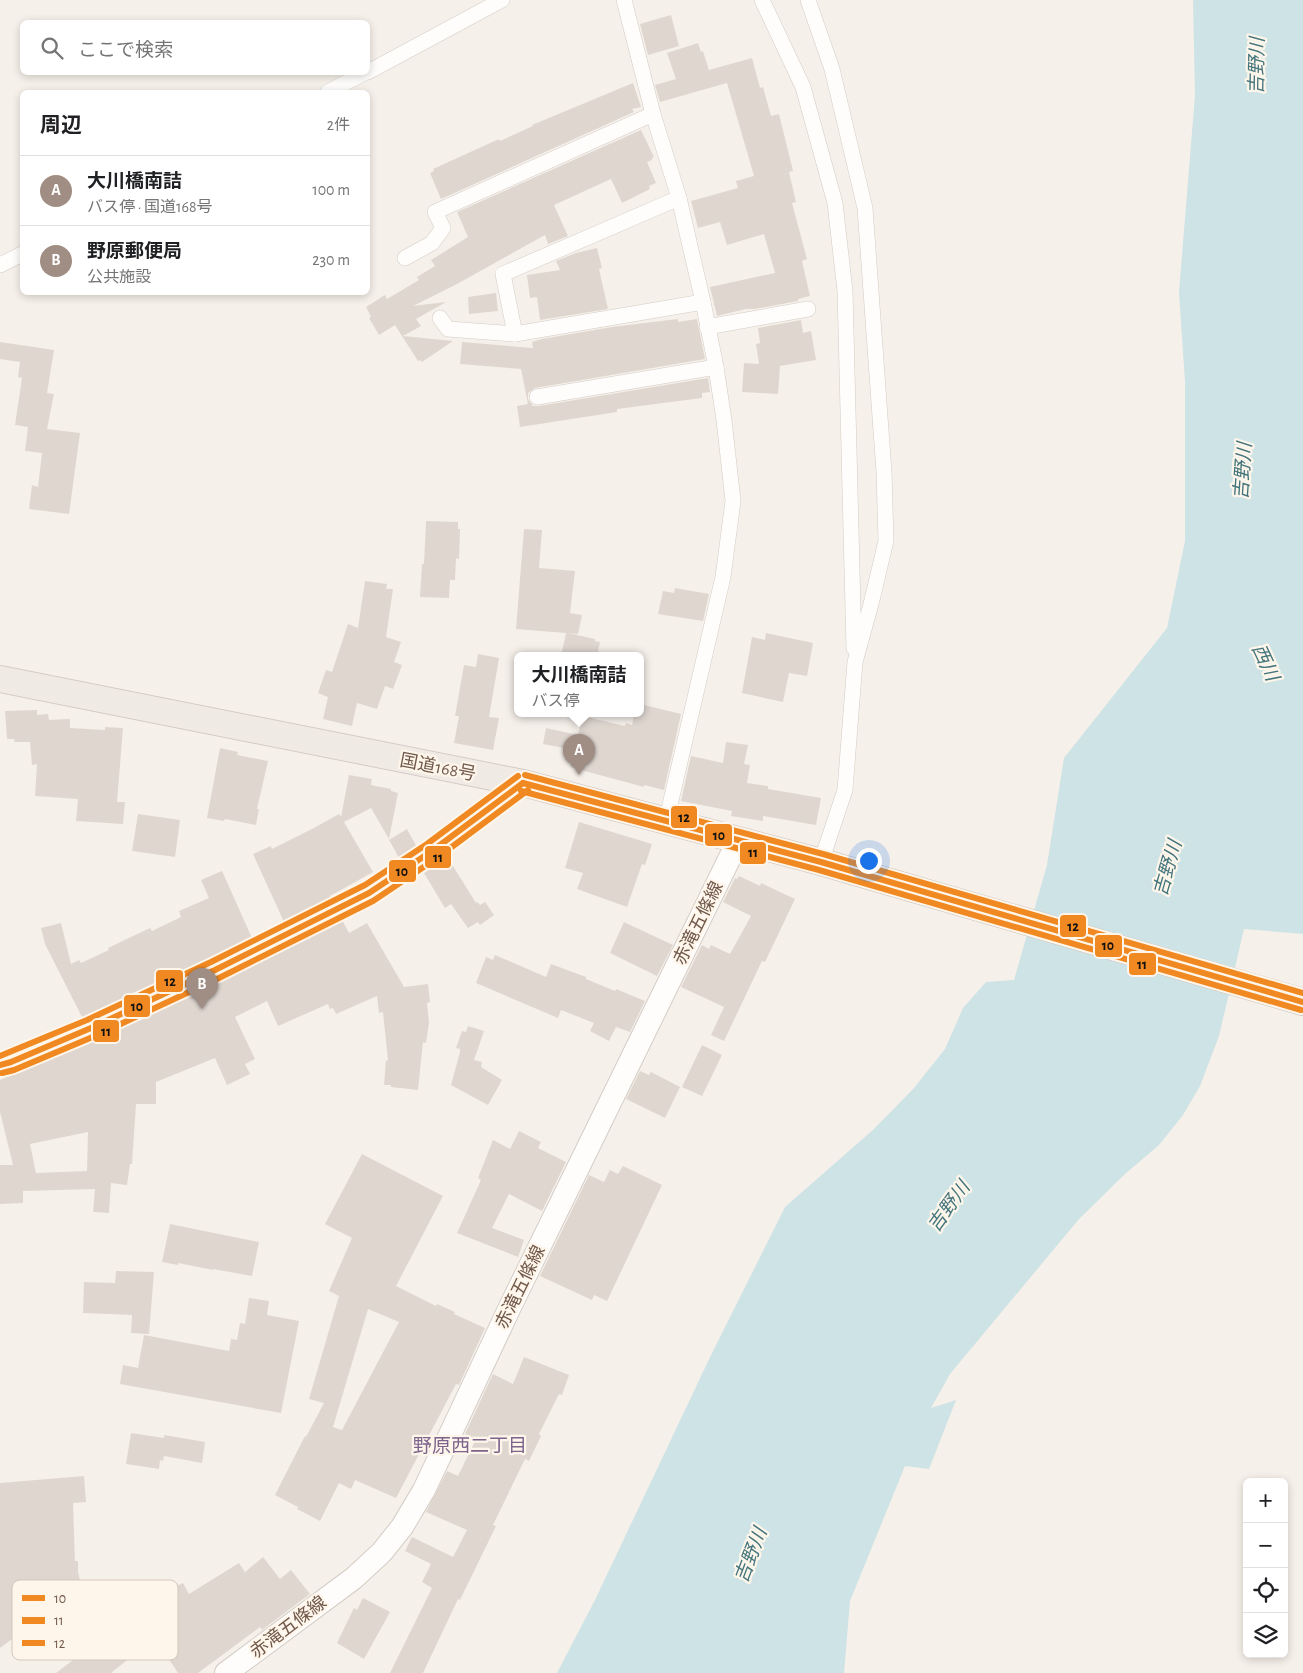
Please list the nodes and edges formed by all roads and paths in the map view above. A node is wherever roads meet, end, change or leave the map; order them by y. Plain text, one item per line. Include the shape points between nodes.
1 (502, 0) edge
2 (624, 0) edge
3 (762, 0) edge
4 (808, 0) edge
5 (370, 70) edge
6 (361, 75) edge
7 (332, 90) edge
8 (653, 114) junction
9 (679, 198) junction
10 (20, 255) edge
11 (405, 258) dead end
12 (0, 265) edge
13 (703, 302) junction
14 (808, 309) dead end
15 (440, 318) dead end
16 (707, 327) junction
17 (515, 334) junction
18 (716, 367) junction
19 (536, 397) dead end
20 (855, 662) junction
21 (0, 679) edge
22 (523, 784) junction
23 (666, 822) junction
24 (738, 840) junction
25 (828, 864) junction
26 (1303, 1002) edge
27 (0, 1065) edge
28 (226, 1673) edge

1 - 5 street
2 - 8 street
3 - 20 street via 803,87 834,204 845,291
4 - 20 street via 832,69 865,208 873,309 886,541
6 - 7 street
8 - 9 street
8 - 11 street via 435,212 443,228 432,243
9 - 13 street
9 - 17 street via 503,274
10 - 12 street
13 - 16 street
13 - 17 street
14 - 16 street
15 - 17 street via 448,330
16 - 18 street
18 - 19 street
18 - 23 street via 733,501 723,578
20 - 25 street via 844,790
21 - 22 highway, 国道168号
22 - 23 highway, 国道168号
22 - 27 street via 432,852 369,893 90,1028
23 - 24 highway, 国道168号
24 - 25 highway, 国道168号
24 - 28 main road, 赤滝五條線 via 424,1490 402,1527 382,1552 354,1578
25 - 26 highway, 国道168号

